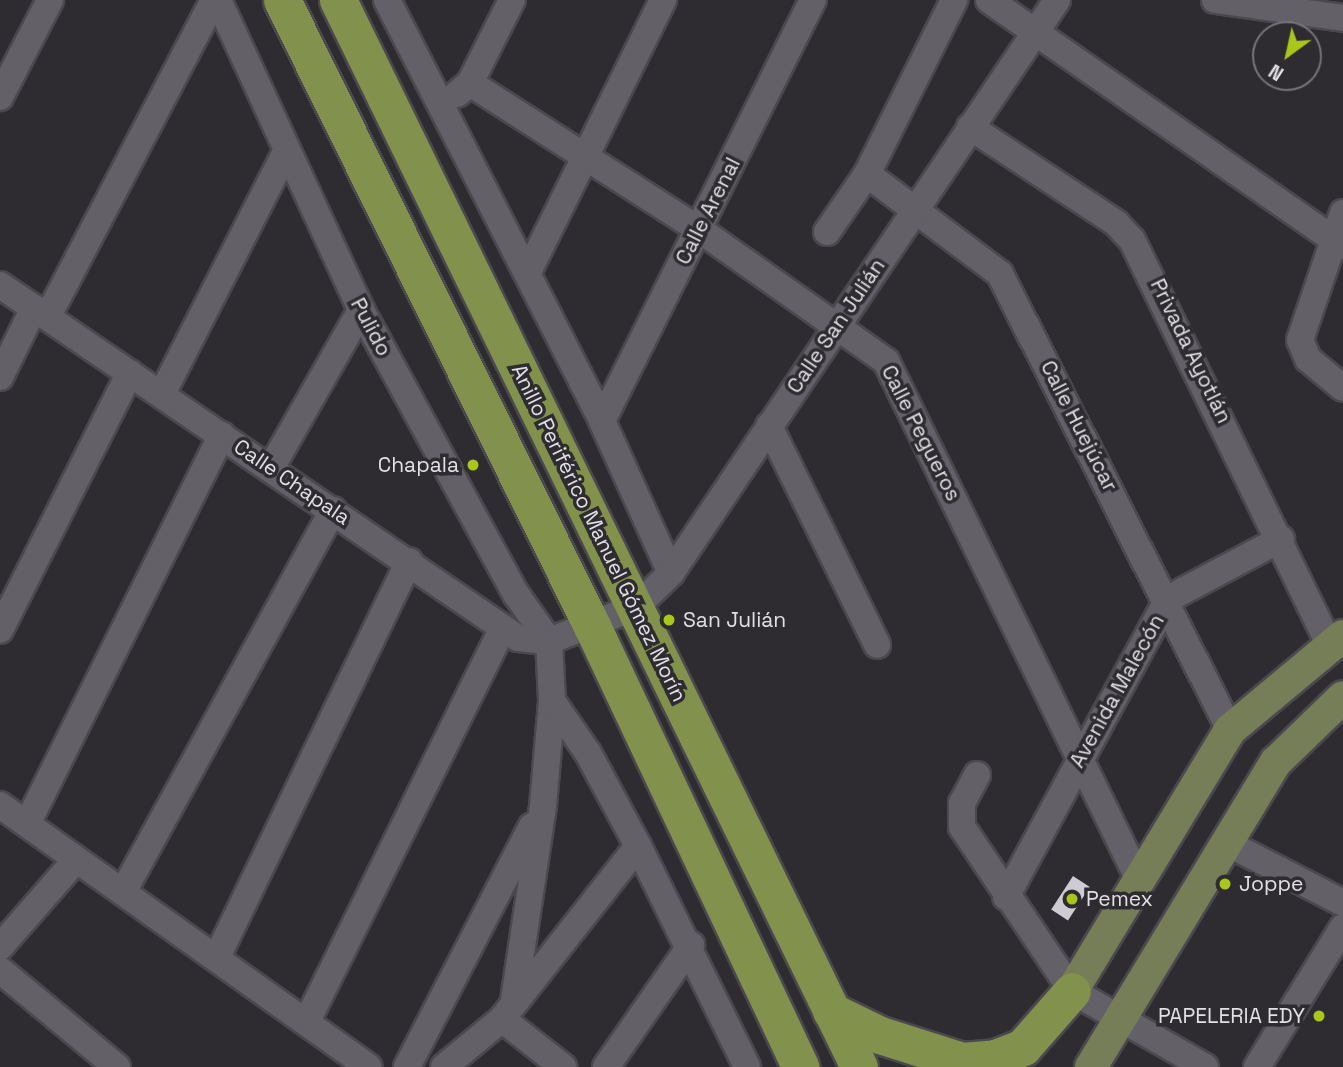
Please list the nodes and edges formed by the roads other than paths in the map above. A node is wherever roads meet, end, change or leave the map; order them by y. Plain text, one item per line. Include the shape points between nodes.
1 (50, 0) edge
2 (216, 0) edge
3 (282, 0) edge
4 (338, 0) edge
5 (363, 0) edge
6 (387, 0) edge
7 (512, 0) edge
8 (663, 0) edge
9 (813, 0) edge
10 (954, 0) edge
11 (989, 0) edge
12 (1057, 0) edge
13 (1215, 0) edge
14 (1343, 19) edge
15 (1035, 31) junction
16 (355, 35) junction
17 (470, 83) junction
18 (0, 97) edge
19 (445, 105) junction
20 (970, 127) junction
21 (287, 150) junction
22 (583, 157) junction
23 (867, 174) junction
24 (916, 207) junction
25 (1343, 213) edge
26 (700, 230) junction
27 (827, 232) dead end
28 (1339, 243) edge
29 (528, 272) junction
30 (0, 285) edge
31 (361, 310) junction
32 (41, 312) junction
33 (837, 325) junction
34 (130, 373) junction
35 (0, 377) edge
36 (1343, 388) edge
37 (162, 394) junction
38 (602, 421) junction
39 (769, 426) junction
40 (222, 435) junction
41 (271, 468) junction
42 (333, 510) junction
43 (1281, 539) junction
44 (409, 561) junction
45 (671, 573) junction
46 (1168, 599) junction
47 (636, 607) junction
48 (592, 626) junction
49 (503, 628) junction
50 (0, 630) edge
51 (1336, 640) edge
52 (549, 641) junction
53 (877, 645) dead end
54 (1343, 697) edge
55 (551, 701) junction
56 (1230, 730) junction
57 (1080, 758) junction
58 (977, 775) dead end
59 (0, 805) edge
60 (543, 806) junction
61 (27, 824) junction
62 (1227, 843) junction
63 (638, 846) junction
64 (75, 862) junction
65 (1139, 880) junction
66 (123, 892) junction
67 (1006, 897) junction
68 (1343, 903) edge
69 (1343, 926) edge
70 (691, 945) junction
71 (0, 947) edge
72 (217, 957) junction
73 (0, 970) edge
74 (1072, 991) junction
75 (508, 1010) junction
76 (831, 1011) junction
77 (307, 1021) junction
78 (1119, 1022) junction
79 (117, 1067) edge
80 (368, 1067) edge
81 (407, 1067) edge
82 (444, 1067) edge
83 (563, 1067) edge
84 (606, 1067) edge
85 (747, 1067) edge
86 (800, 1067) edge
87 (859, 1067) edge
88 (1091, 1067) edge
89 (1205, 1067) edge
90 (1257, 1067) edge

1 - 18 street
2 - 21 street, Pulido
2 - 32 street
3 - 48 highway
4 - 16 highway, Anillo Periférico Manuel Gómez Morín
5 - 16 highway
6 - 19 street
7 - 17 street
8 - 22 street
9 - 26 street, Calle Arenal
10 - 23 street
11 - 15 street
12 - 15 street, Calle San Julián
13 - 14 street
15 - 20 street, Calle San Julián
15 - 28 street
16 - 47 highway, Anillo Periférico Manuel Gómez Morín
17 - 19 street
17 - 22 street, Calle Pegueros
19 - 29 street
20 - 24 street, Calle San Julián
20 - 43 street, Privada Ayotlán via 1116,223 1132,240
21 - 31 street, Pulido
21 - 37 street
22 - 26 street, Calle Pegueros
22 - 29 street
23 - 24 street, Calle Huejúcar
23 - 27 street
24 - 33 street, Calle San Julián
24 - 46 street, Calle Huejúcar via 1000,274
25 - 28 street
26 - 33 street, Calle Pegueros
26 - 38 street, Calle Arenal
28 - 36 street via 1300,340 1308,359
29 - 38 street
30 - 32 street, Calle Chapala
31 - 41 street
31 - 52 street, Pulido via 516,594
32 - 34 street, Calle Chapala
32 - 35 street
33 - 39 street, Calle San Julián
33 - 57 street, Calle Pegueros via 872,348 896,377
34 - 37 street, Calle Chapala
34 - 50 street
37 - 40 street, Calle Chapala
38 - 45 street
39 - 45 street, Calle San Julián
39 - 53 street
40 - 41 street, Calle Chapala
40 - 61 street
41 - 42 street, Calle Chapala
42 - 44 street, Calle Chapala
42 - 66 street
43 - 46 street, Avenida Malecón
43 - 51 street, Privada Ayotlán
44 - 49 street, Calle Chapala
44 - 72 street
45 - 47 street, Calle San Julián
46 - 56 street, Calle Huejúcar
46 - 57 street, Avenida Malecón
47 - 48 street, Calle San Julián
47 - 76 highway, Anillo Periférico Manuel Gómez Morín
48 - 52 street, Calle Chapala
48 - 86 highway
49 - 52 street, Calle Chapala via 518,638
49 - 77 street
51 - 56 main road
52 - 55 street
54 - 62 main road via 1276,762
55 - 60 street
55 - 63 street via 588,753
56 - 65 main road
57 - 65 street, Calle Pegueros
57 - 67 street, Avenida Malecón
58 - 67 street via 958,816
59 - 61 street
60 - 75 street
60 - 81 street
61 - 64 street
62 - 68 street
62 - 78 main road
63 - 70 street
63 - 75 street
64 - 66 street
64 - 71 street
65 - 74 main road
66 - 72 street
67 - 74 street
69 - 90 street
70 - 84 street
70 - 85 street
72 - 77 street
73 - 79 street
74 - 76 highway via 1023,1047 995,1058 962,1061 880,1035
74 - 78 street
75 - 82 street
75 - 83 street
76 - 87 highway, Anillo Periférico Manuel Gómez Morín
77 - 80 street
78 - 88 main road
78 - 89 street

